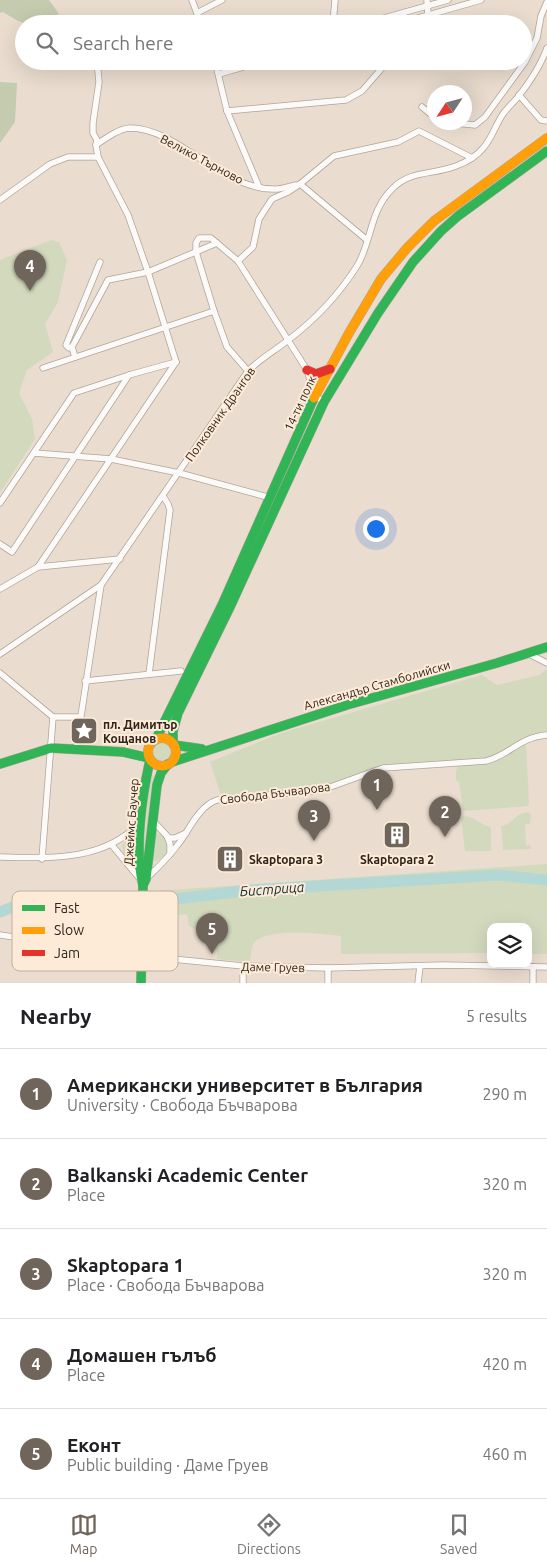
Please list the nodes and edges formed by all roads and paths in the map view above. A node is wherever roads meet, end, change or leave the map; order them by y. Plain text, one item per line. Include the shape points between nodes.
1 (192, 0) edge
2 (222, 0) edge
3 (334, 0) edge
4 (448, 0) edge
5 (481, 0) edge
6 (547, 2) edge
7 (427, 3) edge
8 (197, 13) joint
9 (333, 15) edge
10 (391, 15) edge
11 (428, 15) joint
12 (532, 48) edge
13 (547, 48) edge
14 (98, 70) edge
15 (218, 70) edge
16 (233, 70) edge
17 (380, 70) edge
18 (519, 70) edge
19 (219, 74) junction
20 (519, 95) junction
21 (422, 107) dead end
22 (227, 110) junction
23 (427, 111) edge
24 (547, 121) edge
25 (472, 125) edge
26 (547, 138) edge
27 (96, 145) junction
28 (547, 150) edge
29 (98, 157) junction
30 (472, 158) junction
31 (300, 184) junction
32 (259, 187) junction
33 (0, 200) edge
34 (367, 240) junction
35 (217, 243) junction
36 (196, 252) junction
37 (238, 261) junction
38 (100, 262) dead end
39 (148, 272) junction
40 (214, 312) junction
41 (166, 327) junction
42 (288, 340) junction
43 (72, 348) junction
44 (75, 357) junction
45 (176, 362) junction
46 (43, 368) dead end
47 (330, 369) junction
48 (248, 370) junction
49 (306, 370) junction
50 (129, 375) junction
51 (315, 396) junction
52 (324, 402) junction
53 (34, 453) junction
54 (74, 456) junction
55 (111, 459) junction
56 (179, 473) junction
57 (163, 496) junction
58 (270, 498) junction
59 (0, 503) edge
60 (0, 544) edge
61 (120, 560) junction
62 (38, 567) junction
63 (101, 585) junction
64 (0, 589) edge
65 (547, 647) edge
66 (0, 654) edge
67 (529, 654) junction
68 (547, 663) edge
69 (181, 671) dead end
70 (0, 673) edge
71 (149, 674) junction
72 (85, 681) junction
73 (53, 717) junction
74 (80, 717) junction
75 (547, 735) edge
76 (153, 742) junction
77 (173, 744) junction
78 (51, 748) junction
79 (76, 749) junction
80 (215, 749) junction
81 (123, 752) junction
82 (150, 759) junction
83 (170, 763) junction
84 (0, 764) edge
85 (142, 820) junction
86 (154, 822) junction
87 (188, 832) junction
88 (128, 834) junction
89 (167, 836) junction
90 (110, 844) junction
91 (170, 854) junction
92 (0, 857) edge
93 (42, 859) junction
94 (123, 859) junction
95 (165, 860) junction
96 (144, 864) junction
97 (143, 881) junction
98 (143, 891) edge
99 (178, 960) edge
100 (243, 966) junction
101 (420, 966) junction
102 (533, 967) junction
103 (547, 967) edge
104 (328, 968) junction
105 (242, 983) edge
106 (328, 983) edge
107 (418, 983) edge
108 (532, 983) edge

1 - 8 street
2 - 8 street
3 - 9 street
4 - 7 street
5 - 11 street
6 - 12 street
7 - 10 street
7 - 11 street
13 - 20 street, Полковник Дрангов
14 - 27 street via 93,123
15 - 19 street
16 - 19 street
17 - 22 street via 362,91 346,100
18 - 25 street via 485,117
19 - 22 street
20 - 24 street via 541,120
20 - 30 street, Полковник Дрангов via 503,114 485,146
21 - 23 street
22 - 32 street
26 - 47 street, 14-ти полк via 434,221 411,244 381,279
27 - 29 street
27 - 32 street, Велико Търново via 129,128 145,131 166,138 238,182
28 - 52 street, 14-ти полк via 458,216 424,248 374,319
29 - 33 street via 68,157 50,164
29 - 39 street via 128,216
30 - 31 street, Велико Търново via 419,132 398,142 334,156
30 - 34 street, Полковник Дрангов via 400,182 381,203
31 - 32 street, Велико Търново via 274,190
31 - 34 street
31 - 37 street via 272,199 259,219 253,246
34 - 42 street, Полковник Дрангов via 357,266 331,302
35 - 36 street
35 - 36 street via 211,238 199,238
35 - 37 street
36 - 39 street
36 - 40 street
37 - 42 street
38 - 43 street via 66,345
39 - 41 street
39 - 43 street via 108,280
40 - 41 street
40 - 48 street via 227,347
41 - 44 street
41 - 45 street
42 - 48 street, Полковник Дрангов
42 - 49 street
43 - 44 street
44 - 46 street
45 - 50 street
45 - 55 street
47 - 49 street via 316,374
47 - 51 street, 14-ти полк
48 - 56 street, Полковник Дрангов
49 - 51 street
50 - 53 street via 74,393
50 - 54 street
51 - 52 street
51 - 58 street, 14-ти полк
52 - 77 street, 14-ти полк via 178,713
53 - 54 street
53 - 59 street
54 - 55 street
54 - 60 street via 12,552
55 - 56 street
55 - 62 street
56 - 57 street, Полковник Дрангов
56 - 58 street
57 - 61 street, Полковник Дрангов
57 - 71 street via 170,510
58 - 76 street, 14-ти полк via 222,605
61 - 62 street
61 - 63 street, Полковник Дрангов
62 - 64 street
63 - 66 street, Полковник Дрангов
63 - 72 street
65 - 67 street, Александър Стамболийски
67 - 68 street
67 - 80 street, Александър Стамболийски via 347,705
69 - 71 street
70 - 73 street
71 - 72 street
72 - 74 street
73 - 74 street
73 - 78 street
74 - 79 street
75 - 87 street, Свобода Бъчварова via 529,738 486,761 383,768 322,790 217,800 204,806
76 - 77 street via 164,738
76 - 81 street
76 - 82 street via 148,752
77 - 80 street, Александър Стамболийски
77 - 83 street via 176,754
78 - 79 street
78 - 84 street
78 - 93 street
79 - 81 street
80 - 83 street, Александър Стамболийски
81 - 82 street
82 - 83 street via 159,766
82 - 85 street, Джеймс Баучер
83 - 86 street, Джеймс Баучер via 161,773 157,785
85 - 88 street
85 - 96 street, Джеймс Баучер
86 - 89 street
86 - 96 street, Джеймс Баучер
87 - 89 street via 175,838
87 - 91 street, Свобода Бъчварова
88 - 90 street
88 - 94 street via 120,843
89 - 91 street
90 - 93 street via 87,853
90 - 94 street
91 - 95 street, Свобода Бъчварова
92 - 93 street
94 - 96 street
94 - 97 street
95 - 96 street
95 - 97 street, Свобода Бъчварова
96 - 97 street, Джеймс Баучер
97 - 98 street, Джеймс Баучер
99 - 100 street, Даме Груев
100 - 104 street, Даме Груев
100 - 105 street
101 - 102 street, Даме Груев
101 - 104 street, Даме Груев
101 - 107 street
102 - 103 street, Даме Груев
102 - 108 street
104 - 106 street

